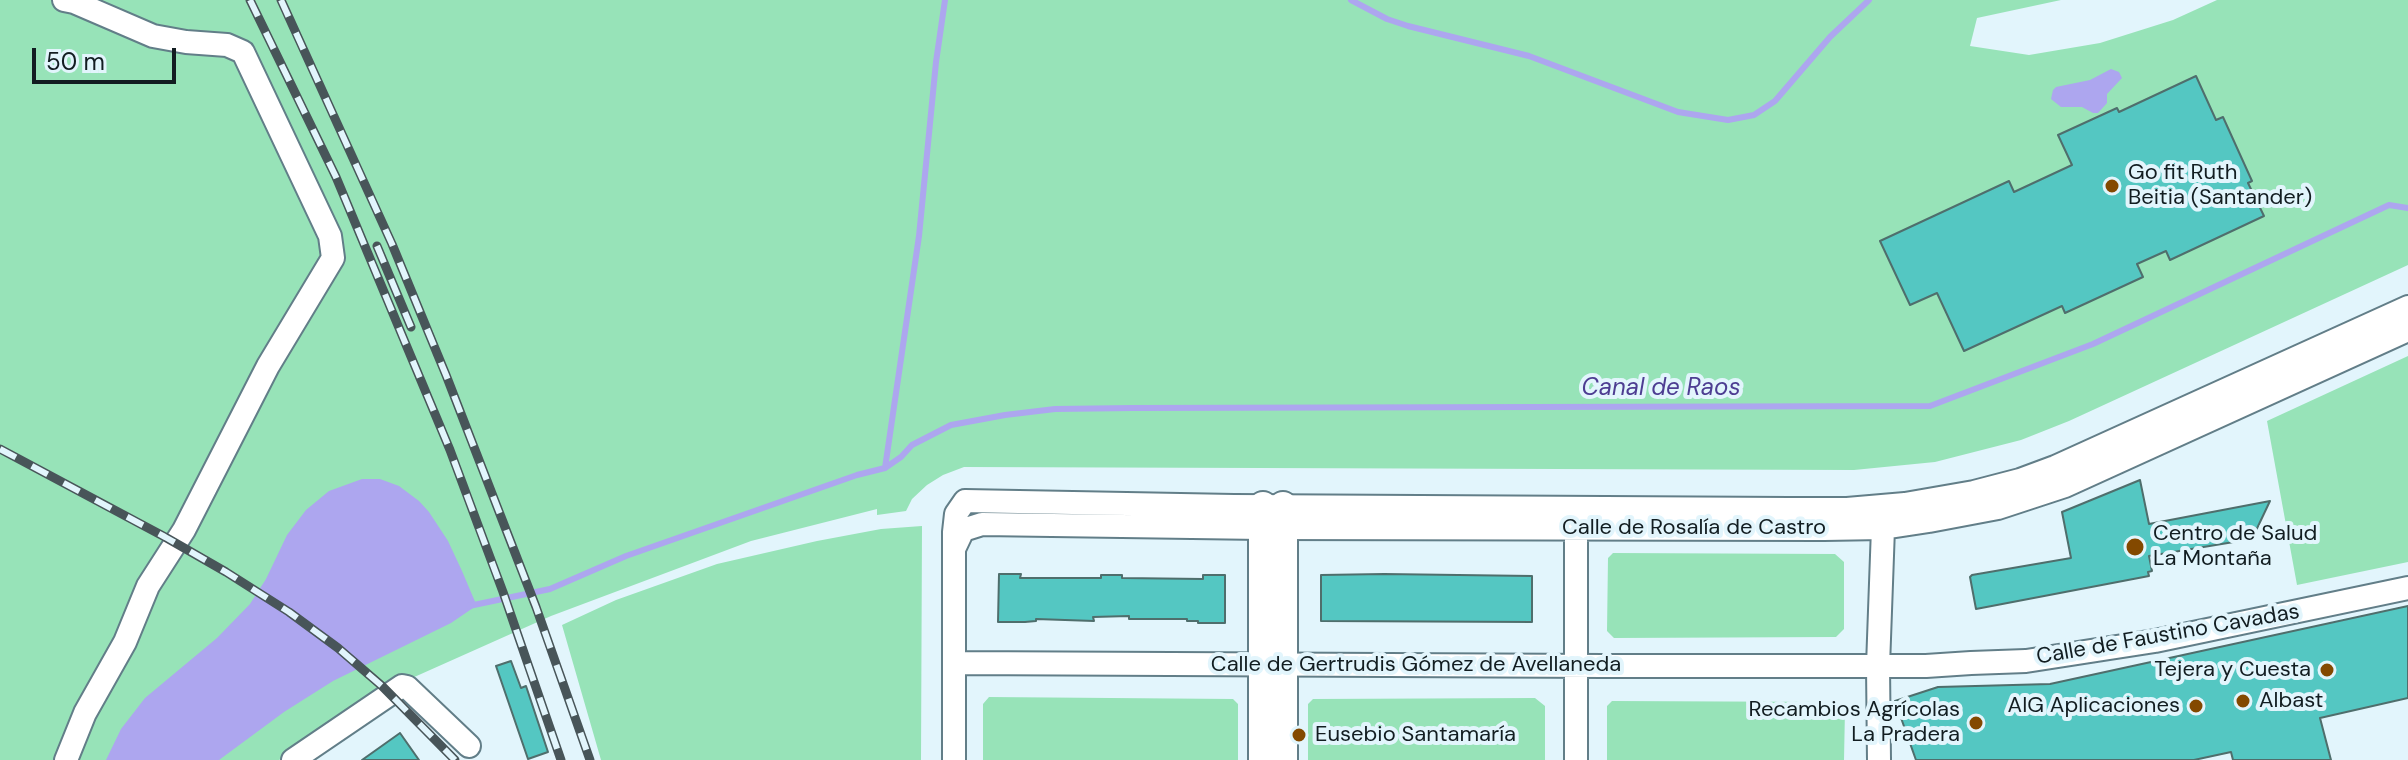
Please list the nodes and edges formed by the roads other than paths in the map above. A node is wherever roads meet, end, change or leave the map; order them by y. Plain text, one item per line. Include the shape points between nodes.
1 (64, 0) edge
2 (2408, 307) edge
3 (2408, 330) edge
4 (1273, 517) junction
5 (1576, 518) junction
6 (1883, 528) junction
7 (954, 549) junction
8 (2408, 588) edge
9 (954, 663) junction
10 (1274, 665) junction
11 (1576, 666) junction
12 (1878, 666) junction
13 (469, 746) dead end
14 (66, 760) edge
15 (293, 760) edge
16 (954, 760) edge
17 (1263, 760) edge
18 (1283, 760) edge
19 (1576, 760) edge
20 (1879, 760) edge

1 - 14 street via 153,36 227,45 243,52 330,236 333,258 148,586
2 - 5 street, Calle de Rosalía de Castro via 2077,458 1965,494 1847,509
3 - 6 street, Calle de Rosalía de Castro via 2065,486 1988,510
4 - 5 street, Calle de Rosalía de Castro
4 - 7 street, Calle de Rosalía de Castro via 982,524 963,530
4 - 7 street, Calle de Rosalía de Castro via 965,501 956,514
4 - 10 main road
5 - 6 street, Calle de Rosalía de Castro
5 - 11 street
6 - 12 street
7 - 9 street
8 - 12 street, Calle de Faustino Cavadas via 2087,653 2026,661
9 - 10 street, Calle de Gertrudis Gómez de Avellaneda
9 - 16 street
10 - 11 street, Calle de Gertrudis Gómez de Avellaneda
10 - 17 main road
10 - 18 main road
11 - 12 street, Calle de Gertrudis Gómez de Avellaneda
11 - 19 street
12 - 20 street
13 - 15 street via 402,686

